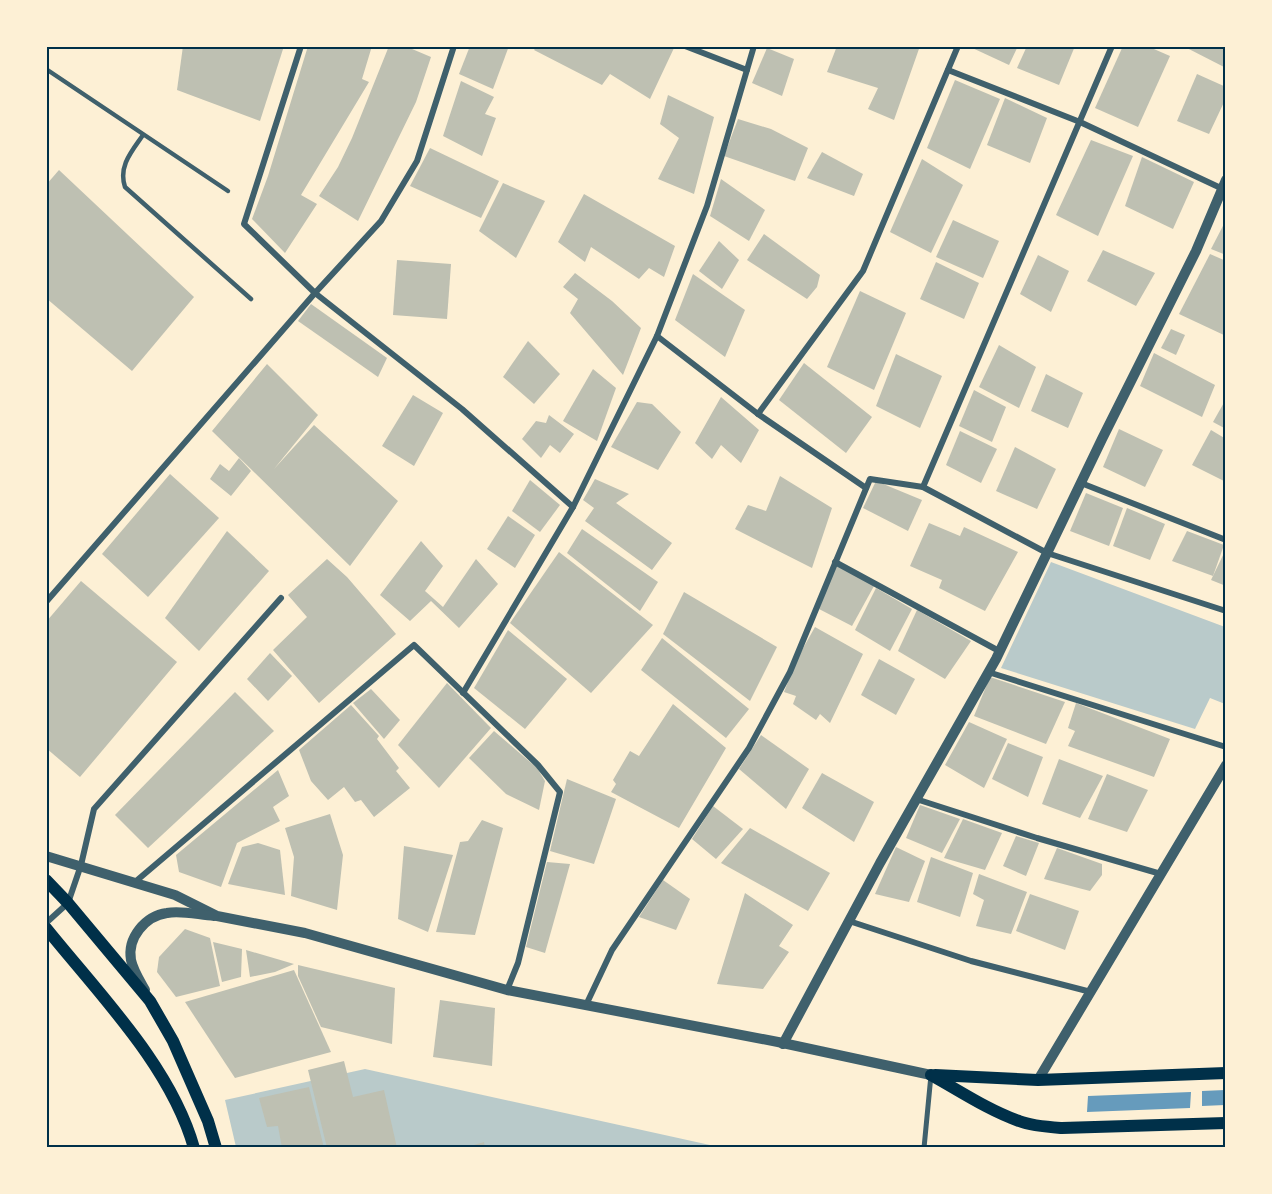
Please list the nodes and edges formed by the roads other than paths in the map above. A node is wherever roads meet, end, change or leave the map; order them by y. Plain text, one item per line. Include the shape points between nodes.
1 (301, 46) edge
2 (454, 46) edge
3 (685, 46) edge
4 (754, 46) edge
5 (958, 46) edge
6 (1112, 46) edge
7 (46, 69) edge
8 (747, 70) junction
9 (948, 70) junction
10 (1080, 122) junction
11 (143, 135) junction
12 (1224, 186) edge
13 (228, 190) dead end
14 (315, 293) junction
15 (251, 299) dead end
16 (657, 336) junction
17 (758, 414) junction
18 (1081, 483) junction
19 (923, 487) junction
20 (866, 488) junction
21 (573, 507) junction
22 (1226, 540) edge
23 (1047, 554) junction
24 (835, 562) junction
25 (281, 598) dead end
26 (46, 602) edge
27 (1226, 611) edge
28 (999, 651) junction
29 (988, 672) junction
30 (463, 693) junction
31 (1226, 747) edge
32 (1226, 765) edge
33 (916, 799) junction
34 (46, 856) edge
35 (81, 865) junction
36 (1162, 874) junction
37 (46, 880) edge
38 (135, 882) junction
39 (68, 903) junction
40 (217, 916) junction
41 (849, 921) junction
42 (46, 923) edge
43 (46, 928) edge
44 (507, 990) junction
45 (1091, 992) junction
46 (150, 1001) junction
47 (586, 1005) junction
48 (783, 1044) junction
49 (1226, 1073) edge
50 (931, 1075) junction
51 (1038, 1080) junction
52 (1226, 1123) edge
53 (194, 1148) edge
54 (216, 1148) edge
55 (924, 1148) edge

1 - 14 street via 243,224
2 - 14 street via 417,162 381,221
3 - 8 street
4 - 8 street
5 - 9 street
6 - 10 street
7 - 11 lane
8 - 16 street via 707,206
9 - 10 street
9 - 17 street via 863,271
10 - 12 street
10 - 19 street
11 - 13 lane
11 - 15 lane via 126,161 125,187
12 - 18 street
14 - 21 street via 462,409
14 - 26 street
16 - 17 street
16 - 21 street
17 - 20 street
18 - 22 street
18 - 23 street
19 - 20 street via 870,479
19 - 23 street
20 - 24 street
21 - 30 street
23 - 27 street
23 - 28 street
24 - 28 street
24 - 47 street via 790,672 749,748 612,950
25 - 35 street via 94,809
28 - 29 street
29 - 31 street
29 - 33 street
30 - 38 street via 414,645
30 - 44 street via 538,765 560,792 518,963
32 - 36 street
33 - 36 street
33 - 41 street
34 - 35 street
35 - 38 street
35 - 39 street
36 - 45 street
37 - 39 main road
38 - 40 street via 175,895
39 - 42 street
39 - 46 main road
40 - 44 street via 305,933
40 - 46 street via 168,912 153,917 136,932 130,947 131,962
41 - 45 street via 971,961
41 - 48 street
43 - 53 main road via 154,1062 188,1125
44 - 47 street
45 - 51 street
46 - 54 main road via 173,1041 208,1120
47 - 48 street
48 - 50 street
49 - 51 main road
50 - 51 main road
50 - 52 main road via 1021,1122 1044,1126
50 - 55 street

